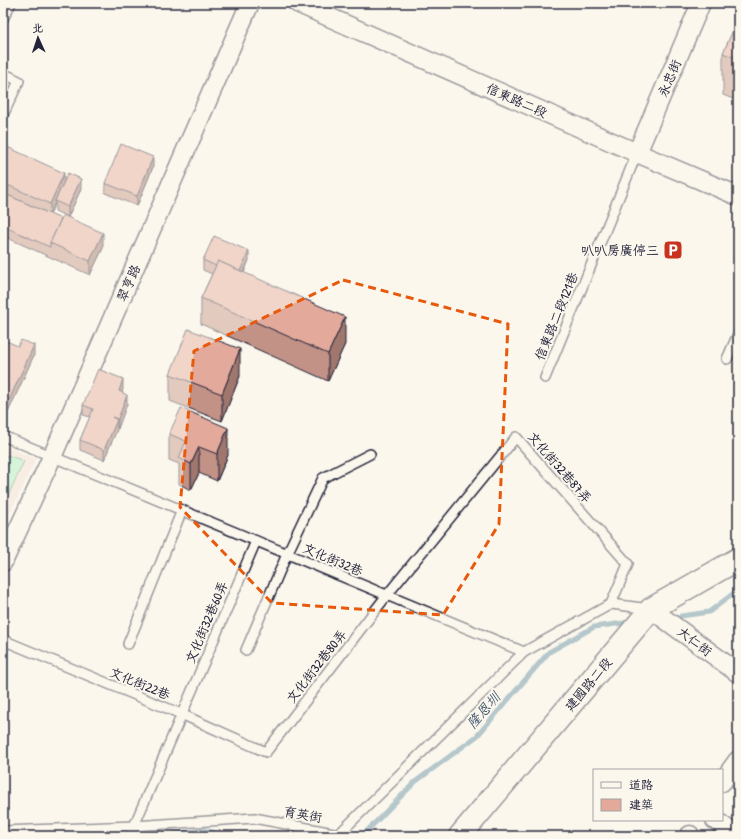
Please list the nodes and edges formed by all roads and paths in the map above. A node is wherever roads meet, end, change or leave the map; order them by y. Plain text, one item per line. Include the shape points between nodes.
1 (10, 3) edge
2 (250, 3) edge
3 (296, 3) edge
4 (701, 3) edge
5 (3, 19) edge
6 (3, 73) edge
7 (3, 115) edge
8 (637, 153) junction
9 (738, 196) edge
10 (738, 334) edge
11 (727, 359) dead end
12 (545, 378) dead end
13 (3, 436) edge
14 (370, 454) dead end
15 (52, 456) junction
16 (182, 510) junction
17 (256, 541) junction
18 (287, 554) junction
19 (738, 560) edge
20 (3, 562) edge
21 (387, 596) junction
22 (611, 604) junction
23 (651, 609) junction
24 (3, 640) edge
25 (128, 644) dead end
26 (246, 650) dead end
27 (524, 652) junction
28 (738, 673) edge
29 (181, 714) junction
30 (266, 752) joint
31 (738, 760) edge
32 (723, 781) edge
33 (716, 821) edge
34 (3, 831) edge
35 (133, 832) edge
36 (466, 834) edge
37 (737, 836) edge

1 - 5 lane
2 - 15 street, 翠亨路
3 - 8 street, 信東路二段
4 - 8 street, 永忠街
6 - 7 lane via 19,80
8 - 9 street, 信東路二段
8 - 12 lane, 信東路二段121巷
10 - 11 lane
13 - 15 lane, 文化街32巷
14 - 18 lane via 323,478
15 - 16 lane, 文化街32巷
15 - 20 street, 翠亨路
16 - 17 lane, 文化街32巷
16 - 25 lane
17 - 18 lane, 文化街32巷
17 - 29 lane, 文化街32巷60弄
18 - 21 lane, 文化街32巷
18 - 26 lane
19 - 23 street, 建國路二段
21 - 22 lane, 文化街32巷87弄 via 516,437 628,564
21 - 27 lane, 文化街32巷
21 - 30 lane, 文化街32巷80弄
22 - 23 lane
22 - 27 lane
23 - 28 street, 大仁街
23 - 36 street, 建國路二段
24 - 29 lane, 文化街22巷
27 - 35 lane, 育英街 via 339,834 254,818
29 - 30 lane, 文化街22巷
29 - 35 lane, 文化街32巷60弄
31 - 32 street
33 - 37 street
34 - 35 lane, 育英街

